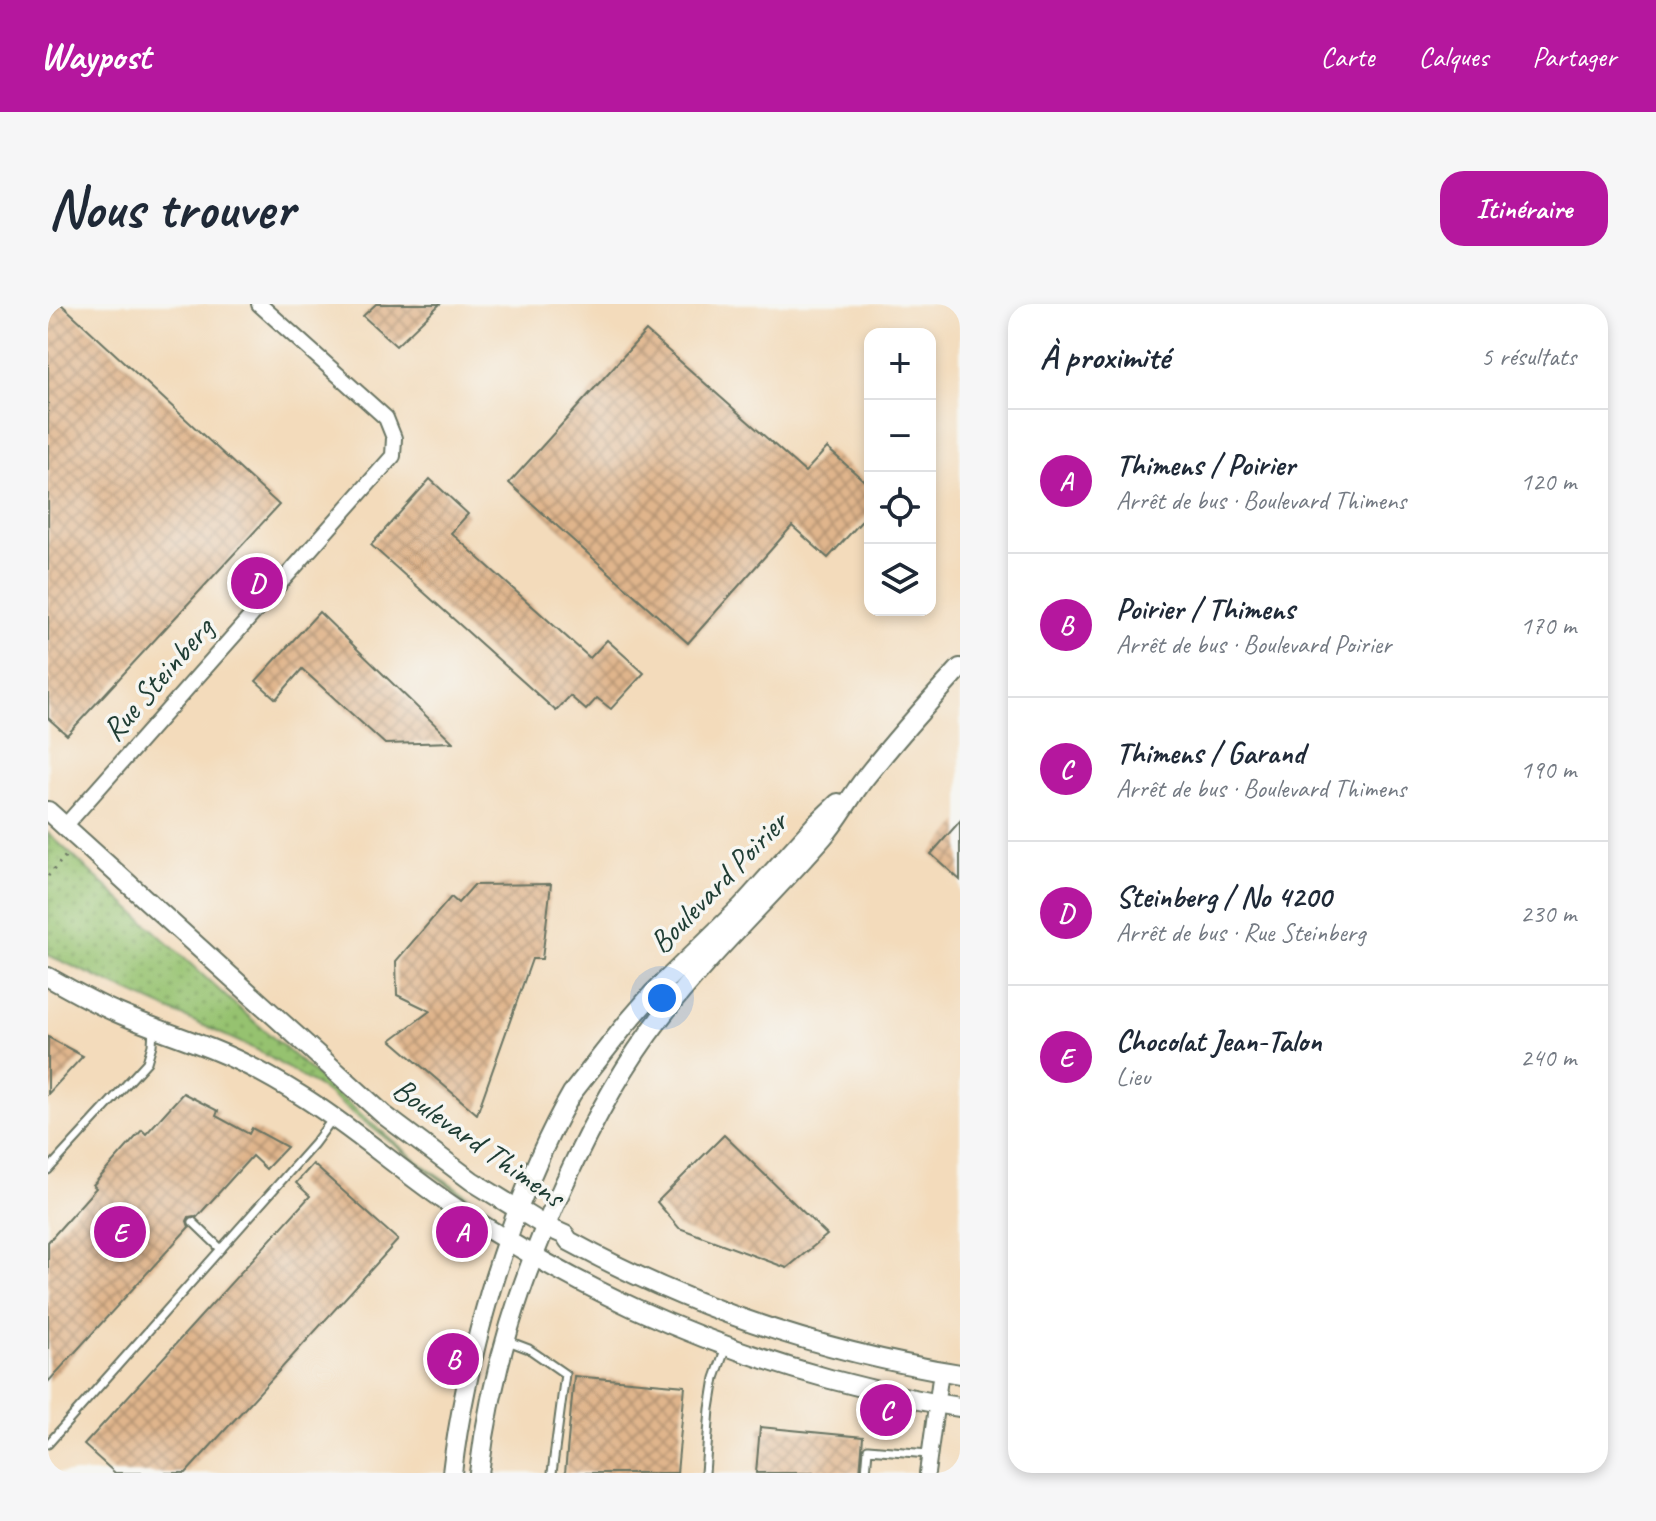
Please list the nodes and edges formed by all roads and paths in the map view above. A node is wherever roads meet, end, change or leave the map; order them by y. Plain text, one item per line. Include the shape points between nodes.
1 (259, 304) edge
2 (960, 668) edge
3 (864, 779) junction
4 (48, 811) edge
5 (65, 826) junction
6 (72, 849) dead end
7 (48, 876) edge
8 (48, 977) edge
9 (153, 1027) junction
10 (334, 1117) junction
11 (48, 1170) edge
12 (517, 1209) junction
13 (193, 1222) dead end
14 (545, 1226) junction
15 (507, 1239) junction
16 (221, 1249) junction
17 (533, 1256) junction
18 (504, 1339) junction
19 (726, 1347) junction
20 (941, 1371) junction
21 (960, 1374) edge
22 (935, 1403) junction
23 (960, 1407) edge
24 (48, 1444) edge
25 (928, 1454) junction
26 (452, 1473) edge
27 (479, 1473) edge
28 (552, 1473) edge
29 (705, 1473) edge
30 (866, 1473) edge
31 (927, 1473) edge

1 - 5 street, Rue Steinberg via 386,418 394,438 393,456
2 - 3 street, Boulevard Poirier
3 - 12 street, Boulevard Poirier via 615,1038 572,1093
3 - 14 street, Boulevard Poirier via 827,833 650,1030 600,1110
4 - 5 street, Boulevard Thimens
5 - 12 street, Boulevard Thimens via 384,1115
6 - 7 path
8 - 9 street, Boulevard Thimens
9 - 10 street, Boulevard Thimens via 256,1070
9 - 11 lane via 147,1062
10 - 15 street, Boulevard Thimens via 435,1194
10 - 16 lane
12 - 14 street, Boulevard Thimens
12 - 15 street, Boulevard Poirier
13 - 16 lane
14 - 17 street, Boulevard Poirier
14 - 20 street, Boulevard Thimens via 688,1299 857,1354
15 - 17 street, Boulevard Thimens
15 - 26 street, Boulevard Poirier via 470,1365
16 - 24 lane
17 - 18 street, Boulevard Poirier
17 - 19 street, Boulevard Thimens via 610,1298
18 - 27 street, Boulevard Poirier
18 - 28 lane via 565,1374
19 - 22 street, Boulevard Thimens
19 - 29 lane via 715,1378
20 - 21 street, Boulevard Thimens
20 - 22 street
22 - 23 street, Boulevard Thimens
22 - 25 street
25 - 30 lane via 868,1449
25 - 31 street

